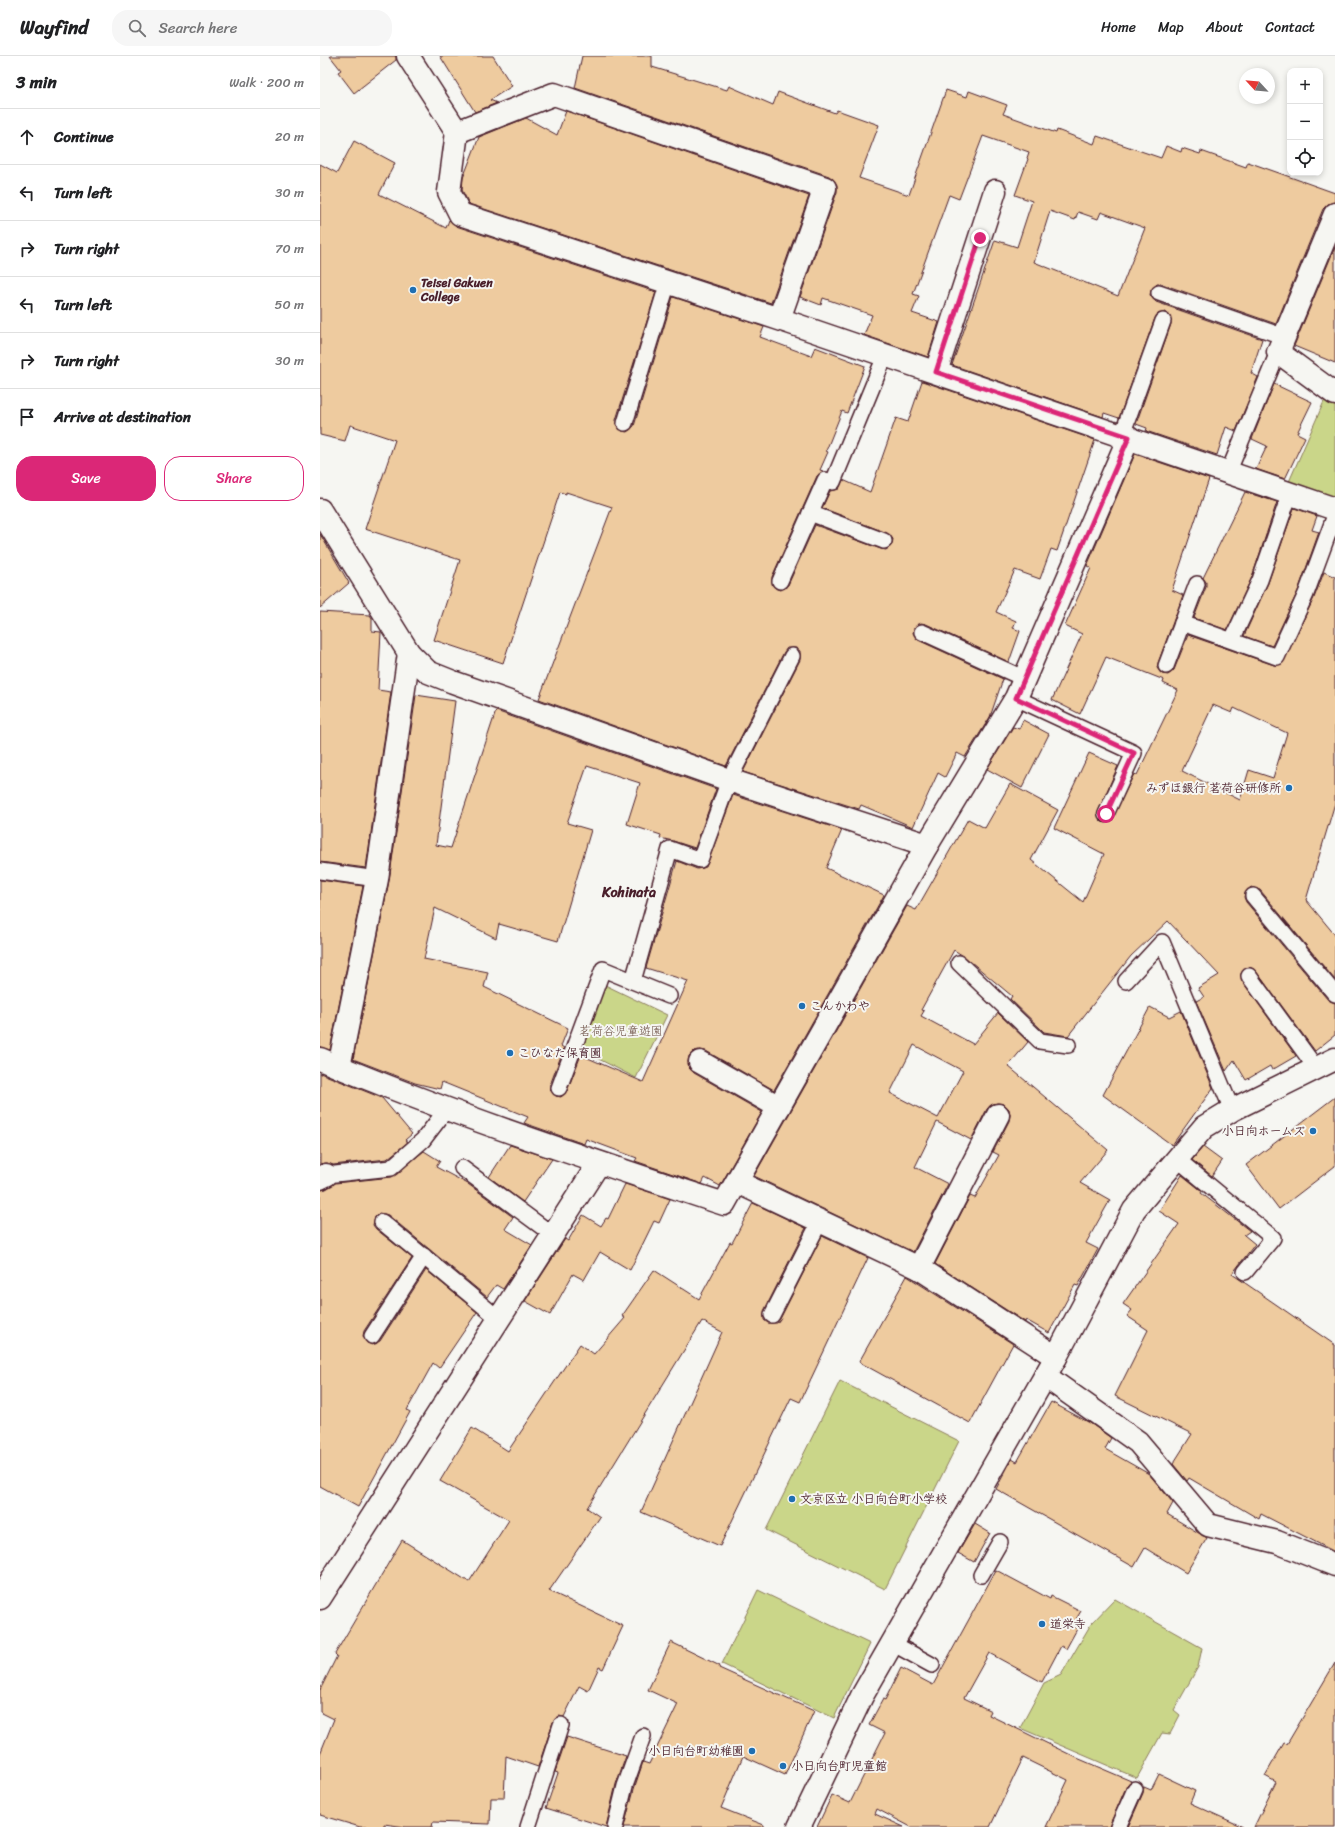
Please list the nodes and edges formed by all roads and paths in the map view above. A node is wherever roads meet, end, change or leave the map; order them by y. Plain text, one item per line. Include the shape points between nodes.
1 (408, 56) edge
2 (457, 132) junction
3 (995, 191) dead end
4 (1335, 214) edge
5 (668, 282) junction
6 (1159, 292) dead end
7 (779, 319) junction
8 (1162, 321) dead end
9 (1281, 344) junction
10 (885, 356) junction
11 (936, 372) junction
12 (1335, 394) edge
13 (625, 423) dead end
14 (1126, 436) junction
15 (1228, 473) junction
16 (1290, 493) junction
17 (1335, 509) edge
18 (320, 510) edge
19 (810, 513) junction
20 (1335, 515) edge
21 (884, 541) dead end
22 (780, 581) dead end
23 (1197, 584) dead end
24 (1182, 623) junction
25 (922, 632) dead end
26 (1232, 640) junction
27 (409, 653) junction
28 (792, 656) dead end
29 (1166, 666) dead end
30 (1020, 689) junction
31 (729, 780) junction
32 (1106, 814) dead end
33 (927, 845) junction
34 (320, 871) edge
35 (377, 879) junction
36 (1253, 896) dead end
37 (959, 963) dead end
38 (1249, 976) dead end
39 (633, 981) junction
40 (1126, 981) dead end
41 (1335, 994) edge
42 (669, 996) dead end
43 (1068, 1045) dead end
44 (1335, 1059) edge
45 (700, 1062) dead end
46 (329, 1063) edge
47 (1316, 1068) junction
48 (559, 1088) dead end
49 (779, 1107) junction
50 (446, 1110) junction
51 (1232, 1110) junction
52 (998, 1115) dead end
53 (1177, 1159) junction
54 (599, 1163) junction
55 (462, 1168) dead end
56 (323, 1176) edge
57 (737, 1182) junction
58 (820, 1221) junction
59 (382, 1222) dead end
60 (553, 1235) junction
61 (424, 1256) junction
62 (919, 1268) junction
63 (1245, 1272) dead end
64 (772, 1315) dead end
65 (499, 1319) junction
66 (372, 1336) dead end
67 (1056, 1357) junction
68 (1045, 1376) junction
69 (1000, 1542) dead end
70 (1335, 1565) edge
71 (982, 1575) dead end
72 (320, 1598) edge
73 (892, 1643) junction
74 (932, 1665) dead end
75 (561, 1725) dead end
76 (643, 1736) dead end
77 (1135, 1789) dead end
78 (528, 1827) edge
79 (615, 1827) edge
80 (799, 1827) edge
81 (1118, 1827) edge

1 - 2 street
2 - 5 street via 449,192 460,214
2 - 7 street via 554,94 825,188
3 - 11 street
4 - 9 street
5 - 7 street
5 - 13 lane
6 - 9 lane
7 - 10 street
8 - 14 lane
9 - 12 street
9 - 15 lane
10 - 11 street
10 - 19 lane via 833,482 825,480
11 - 14 street
14 - 15 street
14 - 30 street
15 - 16 street
16 - 17 street
16 - 26 lane via 1260,580
18 - 27 street
19 - 21 lane
19 - 22 lane
20 - 26 lane via 1306,594 1277,657
23 - 24 lane
24 - 26 lane
24 - 29 lane
25 - 30 lane
27 - 31 street via 428,672 453,682
27 - 35 street
28 - 31 lane
30 - 32 lane via 1134,753
30 - 33 street
31 - 33 street
31 - 39 lane via 700,860 670,849
33 - 49 street
34 - 35 lane
35 - 46 street
36 - 41 lane
37 - 43 lane via 1040,1041
38 - 47 lane
39 - 42 lane
39 - 48 lane via 603,969
40 - 51 lane via 1162,942
44 - 47 street
45 - 49 street
46 - 50 street
47 - 51 street
49 - 57 street
50 - 54 street
50 - 56 lane via 423,1140 391,1168
51 - 53 street via 1204,1127
52 - 62 street
53 - 63 lane via 1273,1238
53 - 67 street via 1134,1210
54 - 57 street via 724,1204
54 - 60 street
55 - 60 lane
57 - 58 street
58 - 62 street
58 - 64 lane
59 - 61 lane
60 - 65 street
61 - 65 lane
61 - 66 lane
62 - 67 street
65 - 72 street
67 - 68 street
68 - 70 street via 1138,1442 1208,1525 1277,1542
68 - 73 street
69 - 71 lane
73 - 74 lane
73 - 80 street via 862,1696
75 - 78 lane
76 - 79 lane via 625,1786
77 - 81 lane

